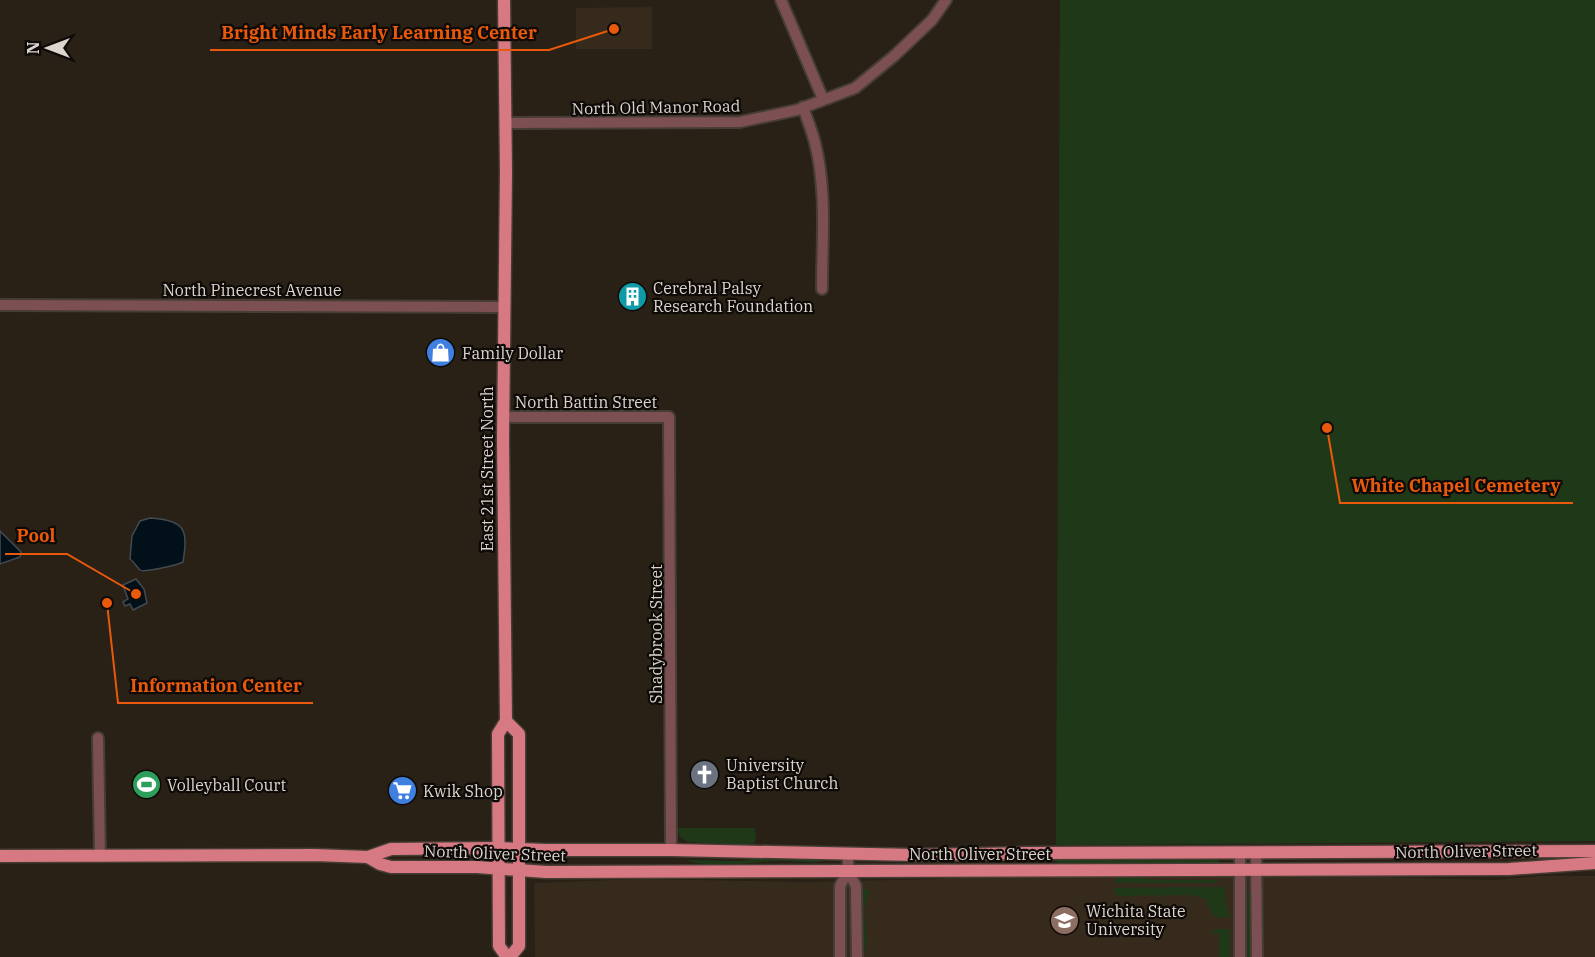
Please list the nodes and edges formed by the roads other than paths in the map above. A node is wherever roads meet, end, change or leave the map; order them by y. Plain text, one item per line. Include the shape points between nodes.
1 (504, 0) edge
2 (781, 0) edge
3 (946, 0) edge
4 (823, 99) junction
5 (803, 107) junction
6 (505, 123) junction
7 (822, 288) dead end
8 (0, 305) edge
9 (504, 307) junction
10 (503, 417) junction
11 (669, 417) joint
12 (506, 721) junction
13 (98, 738) dead end
14 (498, 848) junction
15 (519, 849) junction
16 (671, 850) junction
17 (1595, 851) edge
18 (1240, 852) junction
19 (1256, 852) junction
20 (848, 853) junction
21 (0, 856) edge
22 (100, 856) junction
23 (368, 857) junction
24 (1595, 863) edge
25 (498, 869) junction
26 (1240, 869) junction
27 (1256, 869) junction
28 (519, 870) junction
29 (848, 871) junction
30 (508, 957) edge
31 (840, 957) edge
32 (857, 957) edge
33 (1240, 957) edge
34 (1257, 957) edge

1 - 6 main road, East 21st Street North
2 - 4 street
3 - 4 street, North Old Manor Road via 932,20 855,88
4 - 5 street, North Old Manor Road
5 - 6 street, North Old Manor Road via 740,122
5 - 7 street via 821,178
6 - 9 main road, East 21st Street North
8 - 9 street, North Pinecrest Avenue
9 - 10 main road, East 21st Street North
10 - 11 street, North Battin Street
10 - 12 main road, East 21st Street North
11 - 16 street, Shadybrook Street
12 - 14 main road, East 21st Street North via 498,734
12 - 15 main road, East 21st Street North via 519,734
13 - 22 street
14 - 15 main road, North Oliver Street
14 - 23 main road, North Oliver Street via 391,849
14 - 25 main road, East 21st Street North
15 - 16 main road, North Oliver Street
15 - 28 main road, East 21st Street North
16 - 20 main road, North Oliver Street
17 - 19 main road, North Oliver Street
18 - 19 main road, North Oliver Street
18 - 20 main road, North Oliver Street
18 - 26 street
19 - 27 street
20 - 29 street
21 - 22 main road, North Oliver Street
22 - 23 main road, North Oliver Street
23 - 25 main road, North Oliver Street via 391,867
24 - 27 main road, North Oliver Street via 1509,869
25 - 28 main road, North Oliver Street
25 - 30 main road, East 21st Street North via 499,946
26 - 27 main road, North Oliver Street
26 - 29 main road, North Oliver Street
26 - 33 street
27 - 34 street
28 - 29 main road, North Oliver Street
28 - 30 main road, East 21st Street North via 519,946
29 - 31 street via 840,886
29 - 32 street via 856,886

